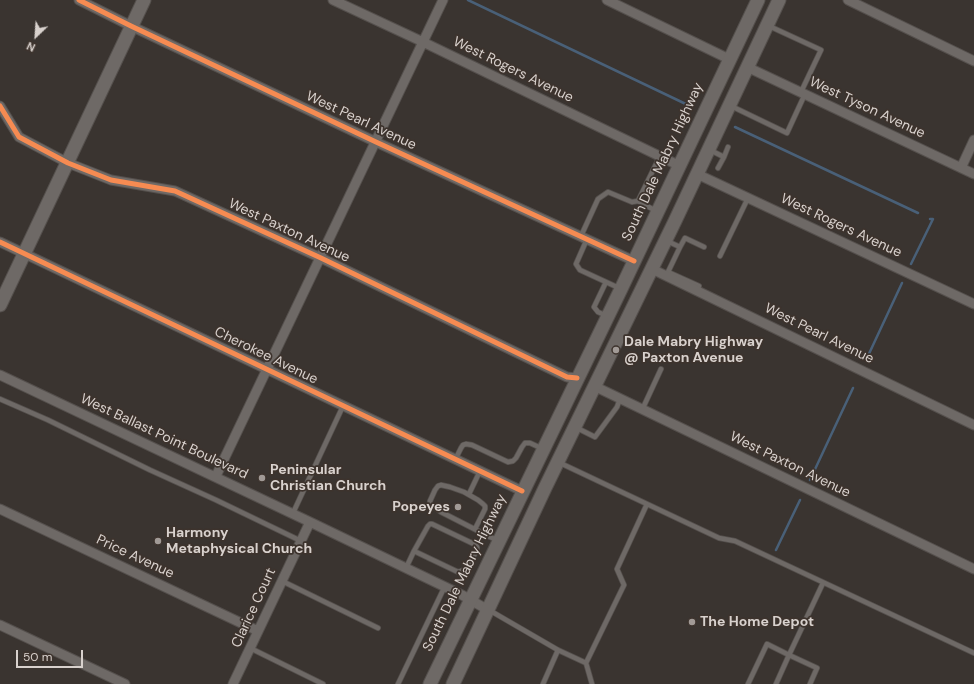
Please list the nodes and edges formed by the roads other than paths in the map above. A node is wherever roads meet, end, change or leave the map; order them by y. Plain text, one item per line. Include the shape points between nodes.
1 (79, 0) edge
2 (144, 0) edge
3 (333, 0) edge
4 (443, 0) edge
5 (606, 0) edge
6 (758, 0) edge
7 (774, 0) edge
8 (779, 0) edge
9 (850, 0) edge
10 (767, 25) junction
11 (132, 26) junction
12 (423, 42) junction
13 (729, 59) junction
14 (974, 60) edge
15 (747, 67) junction
16 (803, 93) junction
17 (729, 105) junction
18 (0, 106) edge
19 (704, 114) junction
20 (974, 140) edge
21 (376, 142) junction
22 (728, 147) dead end
23 (708, 150) junction
24 (660, 156) junction
25 (724, 157) junction
26 (68, 162) junction
27 (680, 166) junction
28 (718, 168) dead end
29 (961, 168) junction
30 (697, 174) junction
31 (974, 174) edge
32 (748, 198) junction
33 (638, 201) junction
34 (658, 211) junction
35 (675, 221) junction
36 (584, 237) junction
37 (666, 240) junction
38 (0, 242) edge
39 (680, 247) junction
40 (704, 247) dead end
41 (24, 254) junction
42 (720, 256) dead end
43 (321, 258) junction
44 (634, 260) junction
45 (652, 269) junction
46 (606, 282) junction
47 (621, 289) junction
48 (696, 290) junction
49 (974, 304) edge
50 (0, 305) edge
51 (607, 316) junction
52 (601, 330) junction
53 (268, 369) junction
54 (661, 369) dead end
55 (0, 375) edge
56 (577, 378) junction
57 (594, 386) junction
58 (0, 399) edge
59 (620, 399) junction
60 (343, 406) junction
61 (642, 410) junction
62 (974, 425) edge
63 (573, 431) junction
64 (543, 449) junction
65 (455, 460) junction
66 (558, 462) junction
67 (480, 471) junction
68 (216, 476) junction
69 (522, 491) junction
70 (469, 494) junction
71 (647, 504) junction
72 (0, 509) edge
73 (293, 513) junction
74 (310, 522) junction
75 (475, 529) junction
76 (301, 541) junction
77 (499, 541) junction
78 (414, 551) junction
79 (406, 568) junction
80 (974, 569) edge
81 (282, 581) junction
82 (824, 583) junction
83 (445, 586) junction
84 (471, 600) junction
85 (488, 610) junction
86 (0, 625) edge
87 (378, 628) dead end
88 (258, 631) junction
89 (250, 648) junction
90 (558, 650) junction
91 (974, 653) edge
92 (789, 655) junction
93 (586, 663) junction
94 (125, 684) edge
95 (233, 684) edge
96 (323, 684) edge
97 (398, 684) edge
98 (430, 684) edge
99 (453, 684) edge
100 (543, 684) edge
101 (592, 684) edge
102 (748, 684) edge
103 (776, 684) edge
104 (810, 684) edge

1 - 11 street, West Pearl Avenue
2 - 11 main road
3 - 12 street, West Rogers Avenue
4 - 12 street
5 - 13 street
6 - 13 main road, South Dale Mabry Highway
7 - 10 main road
8 - 10 main road
9 - 14 street
10 - 15 main road
10 - 16 lane via 821,50
11 - 21 street, West Pearl Avenue
11 - 26 main road
12 - 21 street
12 - 24 street, West Rogers Avenue
13 - 19 main road, South Dale Mabry Highway
15 - 16 street, West Tyson Avenue
15 - 17 main road
16 - 17 lane via 787,133
16 - 29 street, West Tyson Avenue
17 - 23 main road
18 - 26 street, West Paxton Avenue via 19,137
19 - 27 main road, South Dale Mabry Highway
19 - 30 main road via 692,159 692,168
20 - 29 street
21 - 36 street, West Pearl Avenue
21 - 43 street
22 - 25 lane
23 - 25 lane
23 - 30 main road
24 - 27 street, West Rogers Avenue
24 - 33 lane
25 - 28 lane
26 - 41 main road
26 - 43 street, West Paxton Avenue via 111,180 176,191
27 - 34 main road, South Dale Mabry Highway
27 - 35 main road via 685,180
29 - 31 street, West Tyson Avenue
30 - 32 street, West Rogers Avenue
30 - 35 main road
32 - 42 lane
32 - 49 street, West Rogers Avenue
33 - 34 lane
33 - 36 lane via 632,202 608,192 598,199
34 - 44 main road, South Dale Mabry Highway
35 - 37 main road
36 - 44 street, West Pearl Avenue
36 - 46 lane via 576,264 580,270
37 - 39 lane
37 - 45 main road
38 - 41 street, Cherokee Avenue
39 - 40 lane via 685,238
39 - 48 lane via 668,272 699,286
41 - 50 main road
41 - 53 street, Cherokee Avenue
43 - 53 street
43 - 56 street, West Paxton Avenue via 567,377
44 - 47 main road, South Dale Mabry Highway
45 - 48 street, West Pearl Avenue
45 - 57 main road
46 - 47 lane
46 - 51 lane via 594,307
47 - 51 main road, South Dale Mabry Highway
48 - 62 street, West Pearl Avenue
51 - 52 main road, South Dale Mabry Highway
52 - 56 main road, South Dale Mabry Highway
52 - 57 main road via 589,372 589,381
53 - 60 street, Cherokee Avenue
53 - 68 street
54 - 61 lane
55 - 68 street, West Ballast Point Boulevard
56 - 63 main road via 580,395
56 - 64 main road, South Dale Mabry Highway
57 - 59 street, West Paxton Avenue
57 - 63 main road
58 - 76 lane
59 - 61 street, West Paxton Avenue
59 - 63 lane via 595,437
60 - 65 street, Cherokee Avenue
60 - 73 lane
61 - 80 street, West Paxton Avenue
63 - 66 main road
64 - 65 lane via 525,443 516,458 508,462 466,444
64 - 69 main road, South Dale Mabry Highway
65 - 67 street, Cherokee Avenue
66 - 71 lane
66 - 85 main road
67 - 69 street, Cherokee Avenue
67 - 70 lane
68 - 73 street, West Ballast Point Boulevard
69 - 77 main road, South Dale Mabry Highway
70 - 75 lane via 485,506
70 - 75 lane via 441,485 435,490 430,503 441,512
71 - 82 lane via 719,538 735,541
71 - 93 lane via 618,569 624,585
72 - 88 street, Price Avenue
73 - 74 street, West Ballast Point Boulevard
74 - 76 street, Clarice Court
74 - 79 street, West Ballast Point Boulevard
75 - 77 lane
76 - 81 street, Clarice Court
77 - 84 main road, South Dale Mabry Highway
78 - 78 lane via 458,572 466,569 477,547 430,524
78 - 79 lane
79 - 83 street, West Ballast Point Boulevard
81 - 87 lane
81 - 88 street, Clarice Court
82 - 91 lane
82 - 92 lane
83 - 84 street, West Ballast Point Boulevard
83 - 97 lane
84 - 85 street, West Ballast Point Boulevard
84 - 98 main road, South Dale Mabry Highway
85 - 90 lane
85 - 99 main road
86 - 94 street
88 - 89 street, Clarice Court
89 - 95 street, Clarice Court
89 - 96 lane
90 - 93 lane
90 - 100 lane
92 - 102 lane via 767,644
92 - 103 lane
92 - 104 lane via 817,668
93 - 101 lane

